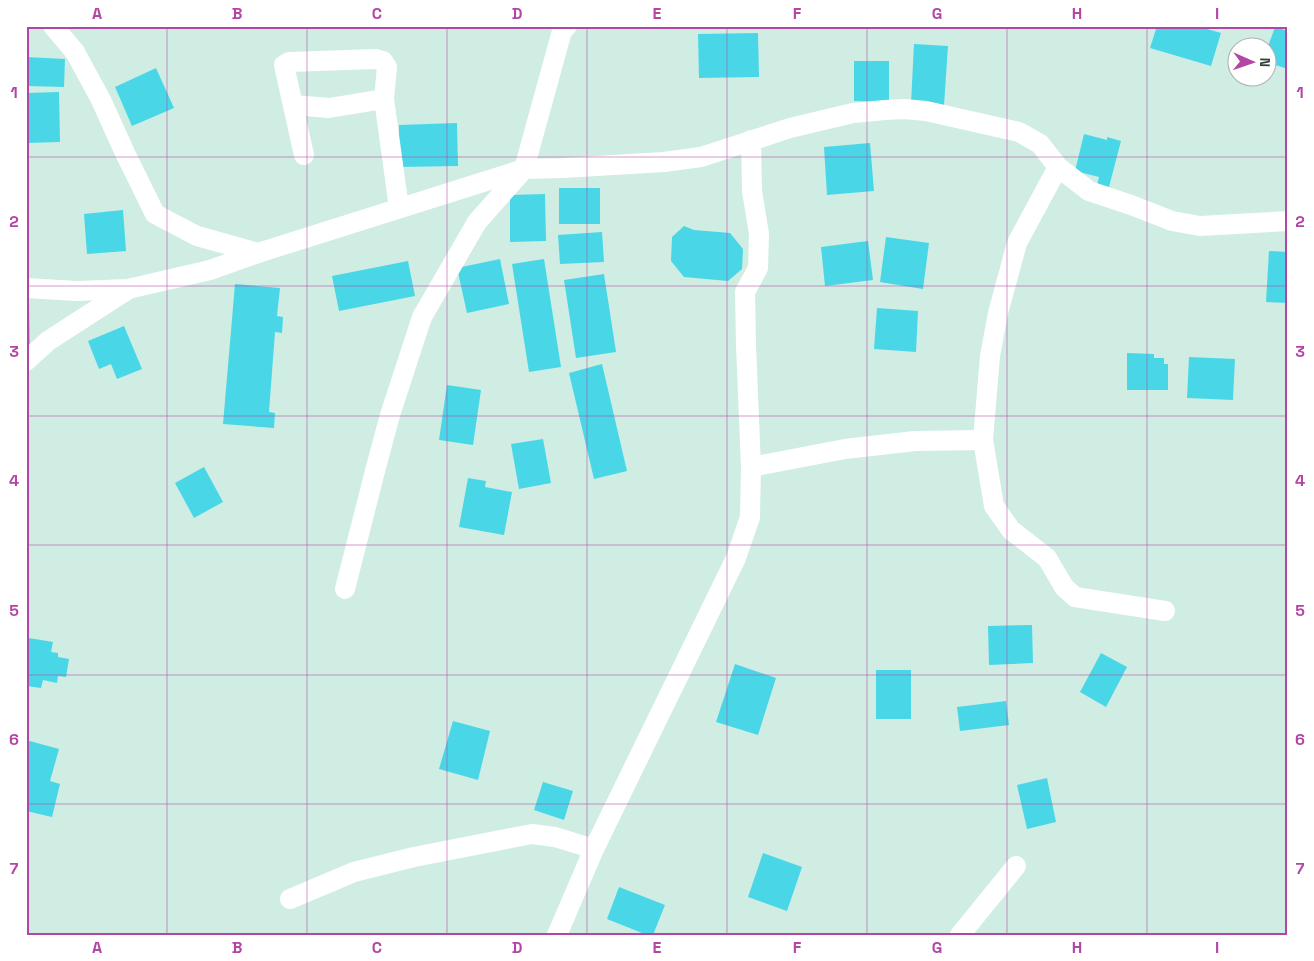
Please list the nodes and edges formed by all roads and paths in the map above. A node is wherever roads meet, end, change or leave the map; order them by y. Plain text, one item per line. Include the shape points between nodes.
1 (53, 26) edge
2 (567, 26) edge
3 (384, 99) junction
4 (292, 106) junction
5 (751, 140) junction
6 (304, 155) dead end
7 (1058, 167) junction
8 (524, 169) junction
9 (399, 208) junction
10 (1288, 221) edge
11 (258, 253) junction
12 (26, 288) edge
13 (128, 289) junction
14 (26, 362) edge
15 (983, 440) junction
16 (751, 467) junction
17 (345, 589) dead end
18 (1164, 611) dead end
19 (594, 849) junction
20 (1016, 866) dead end
21 (290, 899) dead end
22 (557, 935) edge
23 (960, 935) edge

1 - 11 street via 75,52 155,214 197,236
2 - 8 street via 562,31
3 - 4 street via 329,108
3 - 4 street via 387,67 383,61 289,62 284,69
3 - 9 street
4 - 6 street
5 - 7 street via 853,113 904,109 1020,132 1040,144
5 - 8 street via 701,157 664,162
5 - 16 street via 752,191 759,234 758,268 745,292
7 - 10 street via 1089,192 1172,221 1200,226
7 - 15 street via 1017,243 990,356
8 - 9 street
8 - 17 street via 477,222 422,317 374,471
9 - 11 street
11 - 13 street via 210,270
12 - 13 street
13 - 14 street via 48,341
15 - 16 street via 915,440
15 - 18 street via 994,506 1011,530 1047,558 1064,587 1075,597
16 - 19 street via 750,517 736,558
19 - 21 street via 532,834 354,872
19 - 22 street
20 - 23 street

